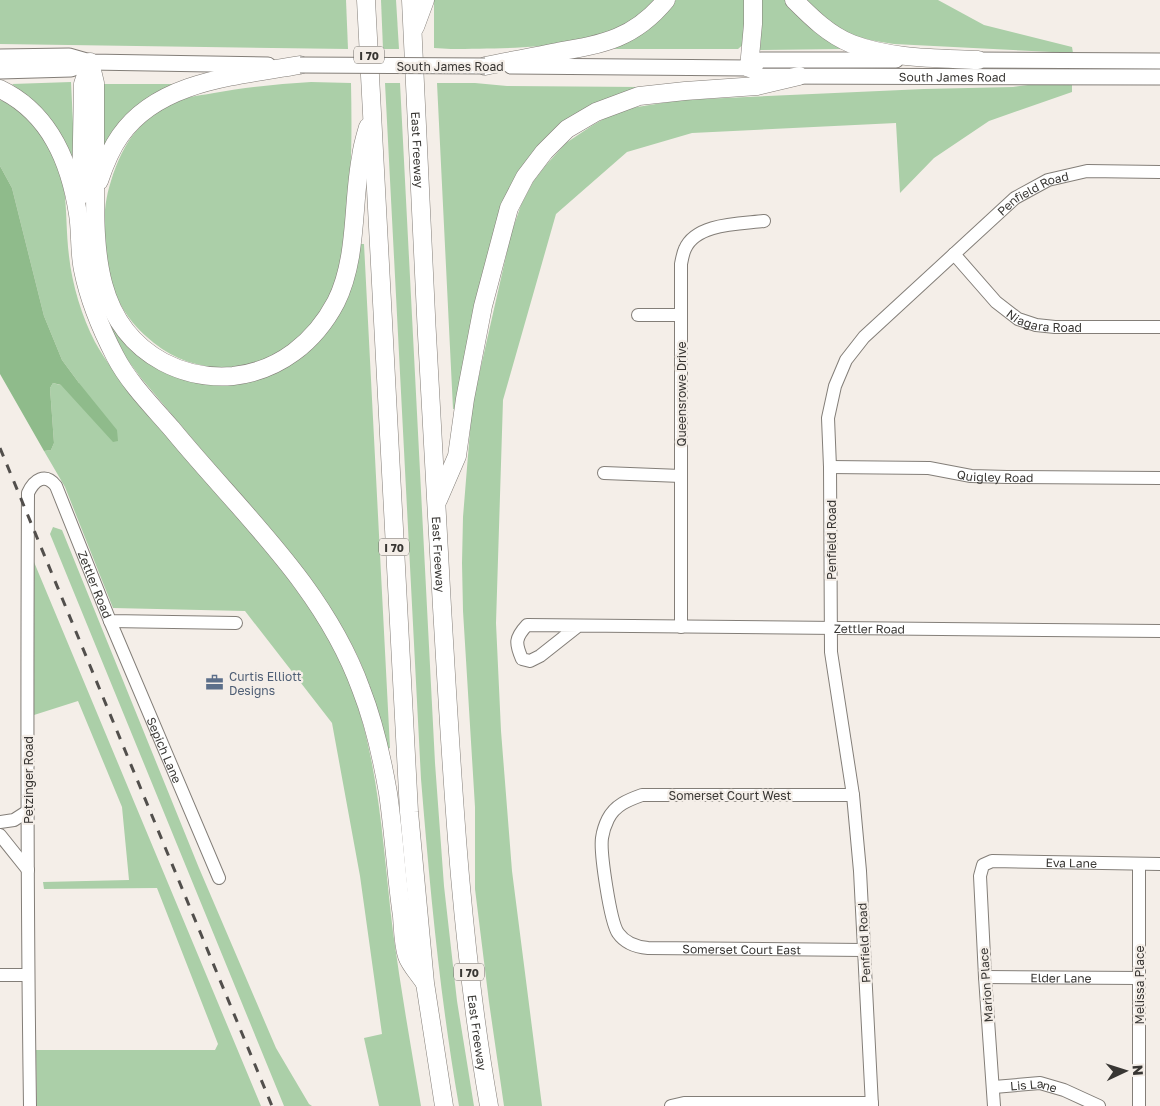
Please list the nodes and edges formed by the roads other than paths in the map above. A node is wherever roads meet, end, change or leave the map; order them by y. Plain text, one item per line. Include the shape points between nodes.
1 (366, 0) edge
2 (411, 0) edge
3 (425, 0) edge
4 (666, 0) edge
5 (753, 0) edge
6 (794, 0) edge
7 (412, 35) junction
8 (0, 56) edge
9 (978, 60) junction
10 (1160, 61) edge
11 (90, 62) junction
12 (300, 66) junction
13 (484, 66) junction
14 (749, 68) junction
15 (0, 71) edge
16 (799, 76) junction
17 (1160, 77) edge
18 (0, 89) edge
19 (372, 110) junction
20 (1160, 172) edge
21 (95, 191) junction
22 (78, 215) junction
23 (764, 221) dead end
24 (954, 254) junction
25 (638, 315) dead end
26 (681, 315) junction
27 (1160, 327) edge
28 (830, 468) junction
29 (604, 473) dead end
30 (681, 476) junction
31 (1160, 478) edge
32 (56, 486) joint
33 (436, 505) junction
34 (110, 621) junction
35 (236, 623) dead end
36 (578, 626) junction
37 (681, 627) junction
38 (831, 628) junction
39 (1160, 631) edge
40 (853, 795) junction
41 (28, 810) junction
42 (0, 822) edge
43 (0, 835) edge
44 (1138, 864) junction
45 (1160, 864) edge
46 (983, 865) joint
47 (28, 870) junction
48 (219, 878) dead end
49 (621, 937) joint
50 (864, 950) junction
51 (0, 975) edge
52 (28, 976) junction
53 (985, 977) junction
54 (1138, 978) junction
55 (425, 983) junction
56 (994, 1087) junction
57 (872, 1105) edge
58 (30, 1106) edge
59 (444, 1106) edge
60 (489, 1106) edge
61 (671, 1106) edge
62 (994, 1106) edge
63 (1099, 1106) edge
64 (1139, 1106) edge

1 - 19 highway, I 70
2 - 7 highway, East Freeway / I 70
3 - 7 highway
4 - 13 highway via 633,30 600,45
5 - 14 highway
6 - 9 highway via 814,20 852,44 914,57
7 - 33 highway, East Freeway / I 70
8 - 11 main road, South James Road via 69,56
9 - 10 main road, South James Road
9 - 14 main road, South James Road via 761,60
11 - 12 main road, South James Road
11 - 15 main road, South James Road via 71,69
11 - 21 highway via 95,83
11 - 22 highway via 83,84
12 - 13 main road, South James Road, bridge
12 - 21 highway via 223,78 152,106 120,136
13 - 14 main road, South James Road
14 - 16 main road, South James Road via 760,76
16 - 17 main road, South James Road
16 - 33 highway via 757,86 639,96 596,112 567,129 544,152 525,177 510,208 482,306 457,456
18 - 22 highway via 38,116 56,142 70,174
19 - 21 highway via 360,158 351,246 336,301 306,343 280,362 252,372 209,376 173,367 138,345 123,328 103,288 96,249
19 - 55 highway, I 70 via 409,812
20 - 24 street, Penfield Road via 1087,171 1048,180 1015,198
22 - 55 highway via 86,283 116,358 181,441 315,598 352,664 370,712 388,793 407,957
23 - 26 street, Queensrowe Drive via 712,228 696,234 685,248 681,264
24 - 27 street, Niagara Road via 996,302 1018,319 1055,327
24 - 28 street, Penfield Road via 864,338 846,360 835,386 828,418
25 - 26 street
26 - 30 street, Queensrowe Drive
28 - 31 street, Quigley Road via 928,468 971,476
28 - 38 street, Penfield Road
29 - 30 street
30 - 37 street, Queensrowe Drive
32 - 34 street, Zettler Road
32 - 41 street, Petzinger Road via 47,478 41,478 32,484 28,493
33 - 60 highway, East Freeway / I 70 via 461,900
34 - 35 street, Zettler Road
34 - 48 street, Sepich Lane
36 - 36 street, Zettler Road via 527,625 518,636 517,648 522,659 530,661 540,656
36 - 37 street, Zettler Road
37 - 38 street, Zettler Road
38 - 39 street, Zettler Road
38 - 40 street, Penfield Road via 831,652
40 - 49 street, Somerset Court West via 652,794 621,804 612,812 604,830 602,849 611,917
40 - 50 street, Penfield Road
41 - 42 street via 14,820
41 - 47 street, Petzinger Road
43 - 47 street
44 - 45 street, Eva Lane
44 - 46 street, Eva Lane via 992,861
44 - 54 street, Melissa Place
46 - 53 street, Marion Place via 980,876
47 - 52 street, Petzinger Road
49 - 50 street, Somerset Court East via 637,947 648,948
50 - 57 street, Penfield Road
51 - 52 street
52 - 58 street, Petzinger Road
53 - 54 street, Elder Lane
53 - 56 street, Marion Place
54 - 64 street, Melissa Place
55 - 59 highway, I 70
56 - 62 street, Marion Place
56 - 63 street, Lis Lane via 1040,1083
57 - 61 street via 684,1102

